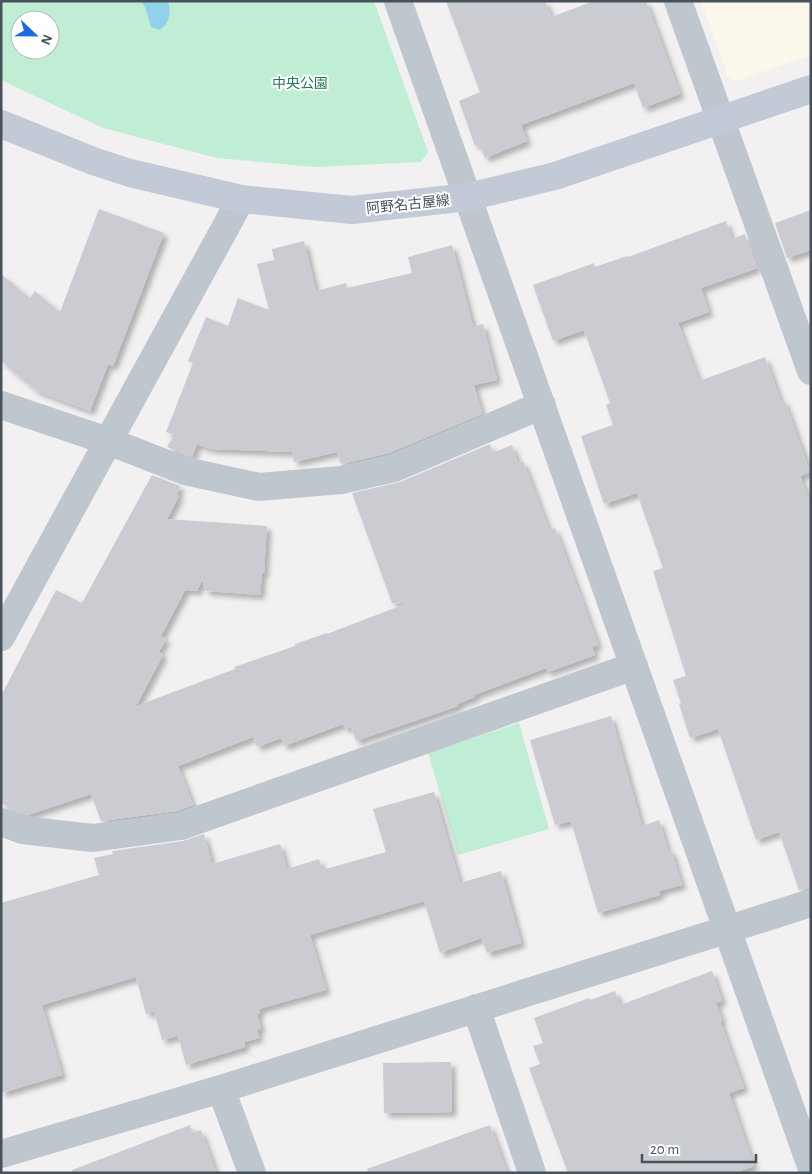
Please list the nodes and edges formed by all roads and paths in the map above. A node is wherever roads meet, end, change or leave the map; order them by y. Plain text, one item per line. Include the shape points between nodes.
1 (398, 1) edge
2 (678, 1) edge
3 (811, 89) edge
4 (720, 119) junction
5 (1, 124) edge
6 (468, 197) junction
7 (241, 199) junction
8 (811, 371) edge
9 (1, 405) edge
10 (542, 405) junction
11 (108, 441) junction
12 (1, 637) edge
13 (634, 666) junction
14 (1, 822) edge
15 (811, 903) edge
16 (726, 929) junction
17 (476, 1008) junction
18 (221, 1089) junction
19 (1, 1154) edge
20 (811, 1166) edge
21 (252, 1173) edge
22 (532, 1173) edge

1 - 6 street
2 - 4 street
3 - 4 main road, 阿野名古屋線
4 - 6 main road, 阿野名古屋線 via 555,176
4 - 8 street
5 - 7 main road, 阿野名古屋線 via 130,173
6 - 7 main road, 阿野名古屋線 via 352,210
6 - 10 street
7 - 11 street
9 - 11 street
10 - 11 street via 394,468 341,480 259,487 185,471
10 - 13 street
11 - 12 street
13 - 14 street via 181,826 93,838 22,830
13 - 16 street
15 - 16 street
16 - 17 street
16 - 20 street
17 - 18 street
17 - 22 street
18 - 19 street
18 - 21 street

